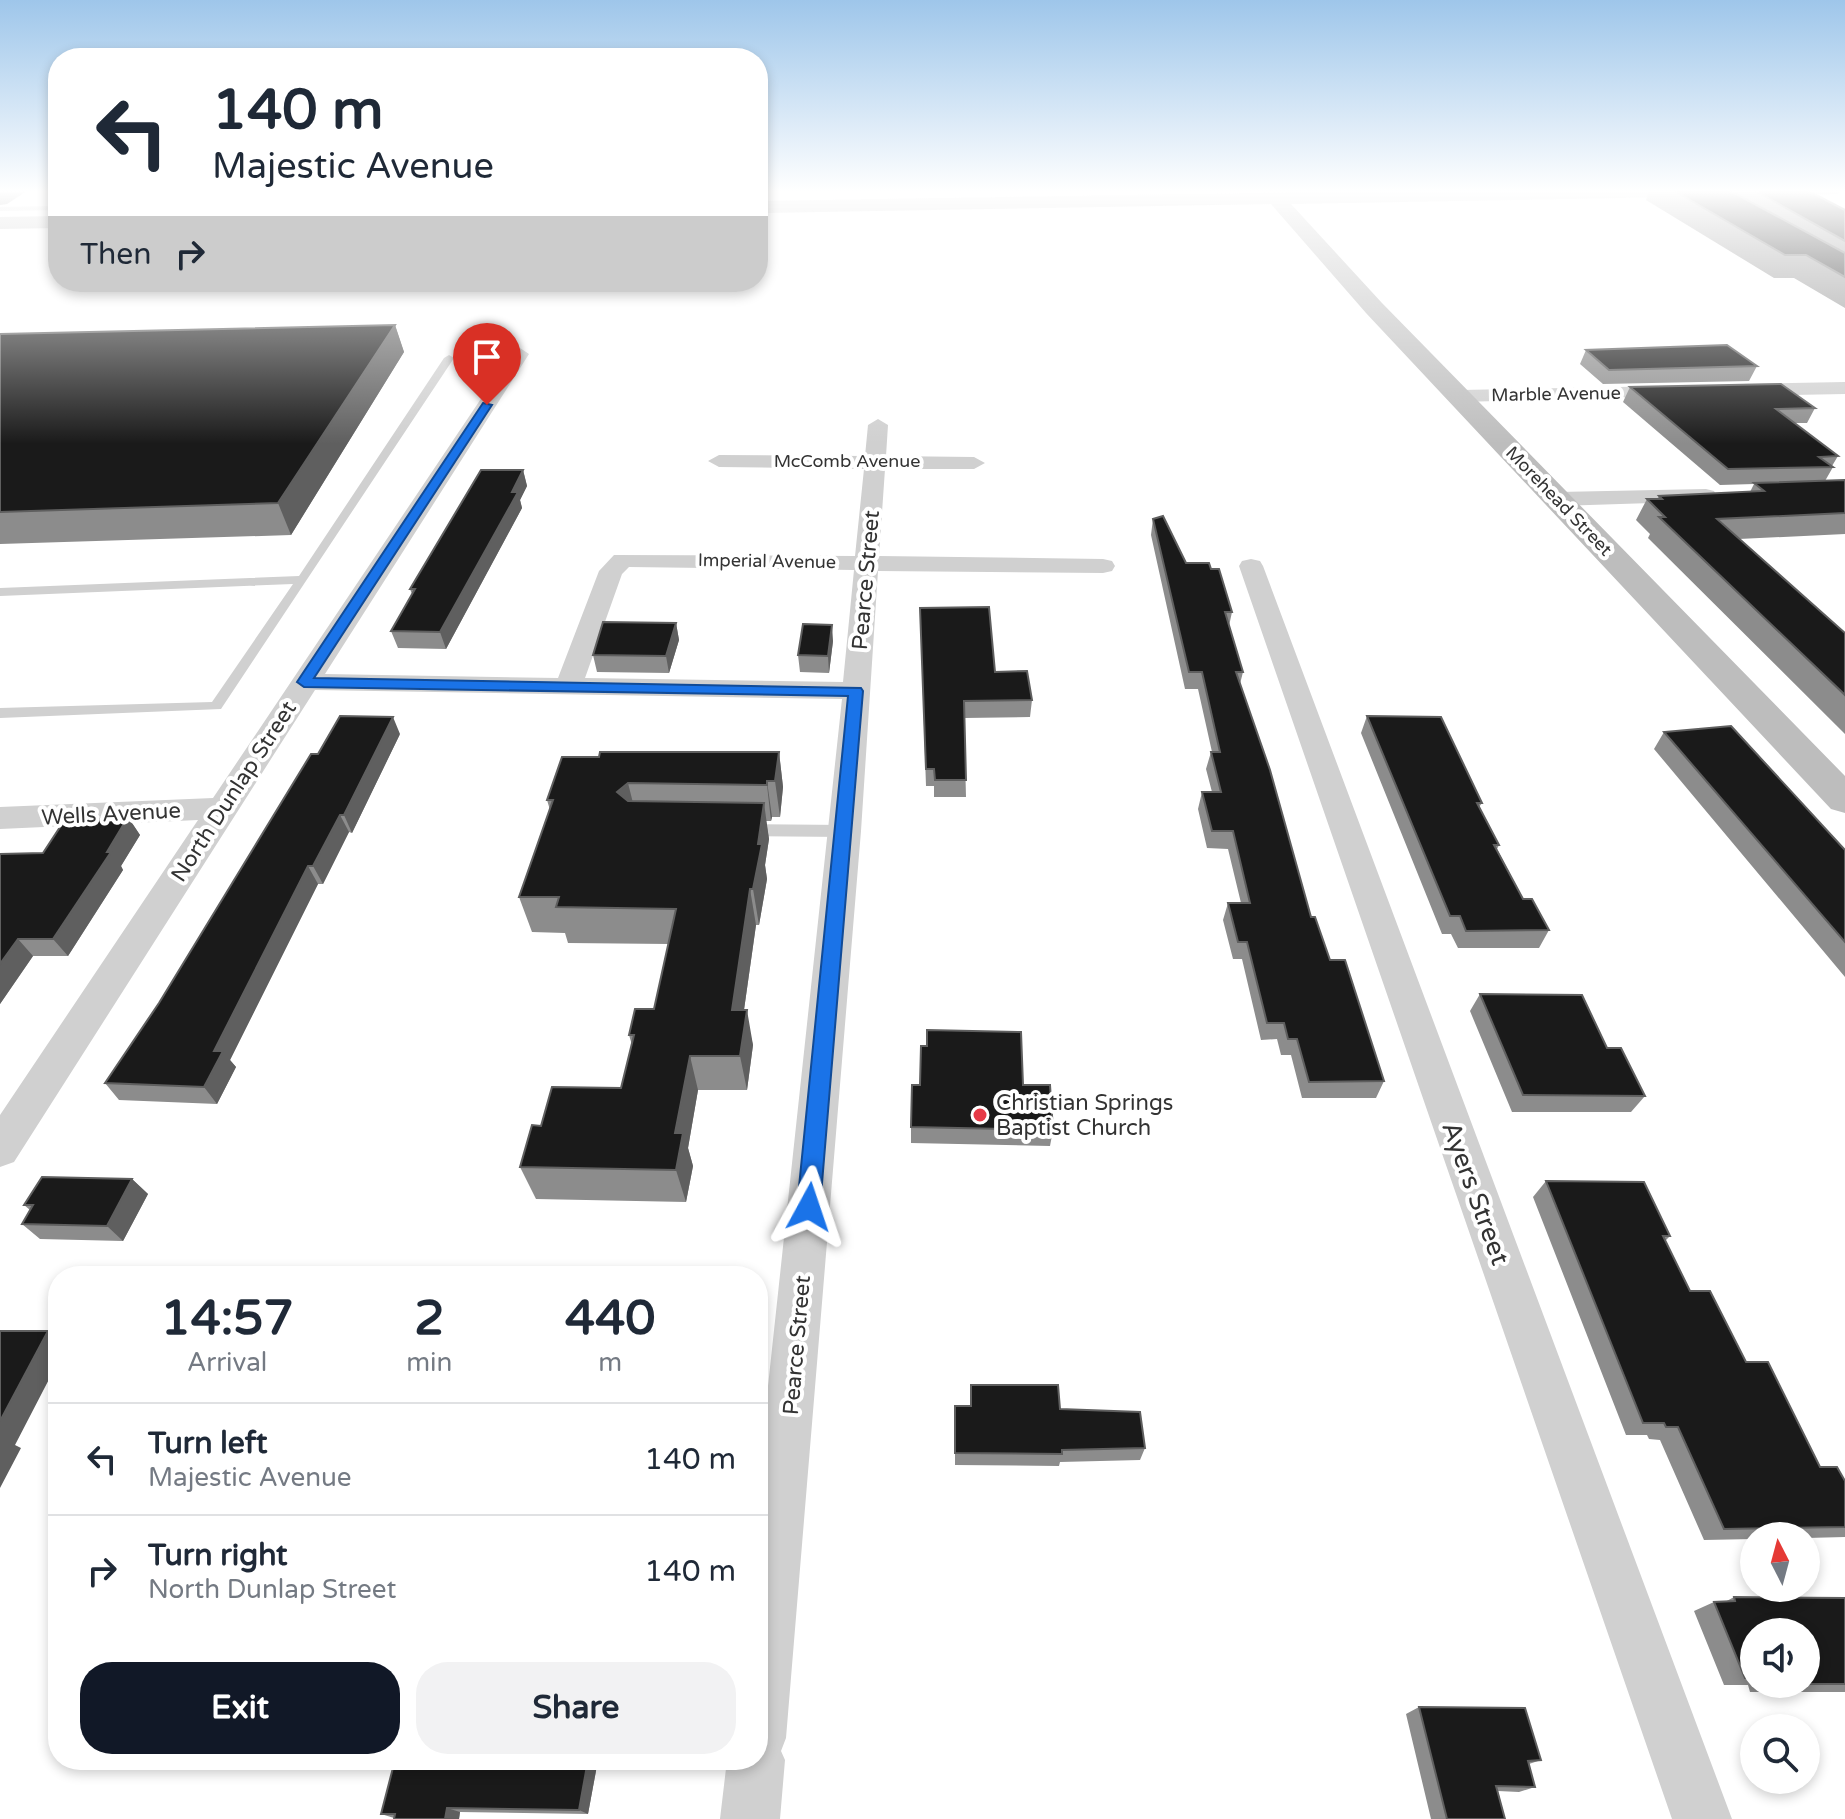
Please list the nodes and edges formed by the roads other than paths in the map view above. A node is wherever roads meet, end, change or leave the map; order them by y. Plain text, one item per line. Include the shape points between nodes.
1 (1344, 274) edge
2 (520, 354) dead end
3 (449, 358) dead end
4 (1845, 388) edge
5 (1691, 391) edge
6 (1722, 391) edge
7 (1460, 396) junction
8 (877, 443) junction
9 (719, 461) dead end
10 (974, 463) dead end
11 (1733, 495) edge
12 (1558, 499) junction
13 (866, 563) junction
14 (1103, 566) dead end
15 (1251, 566) dead end
16 (303, 580) junction
17 (0, 592) edge
18 (304, 682) junction
19 (568, 687) junction
20 (856, 691) junction
21 (0, 713) edge
22 (1845, 800) edge
23 (222, 808) junction
24 (0, 818) edge
25 (733, 830) edge
26 (845, 831) junction
27 (0, 1149) edge
28 (768, 1634) edge
29 (755, 1770) edge
30 (750, 1819) edge
31 (1702, 1819) edge

1 - 7 main road, Morehead Street
2 - 18 street, North Dunlap Street
3 - 16 lane
4 - 6 street
5 - 7 street, Marble Avenue
7 - 12 main road, Morehead Street
8 - 9 street, McComb Avenue
8 - 10 street, McComb Avenue
8 - 13 street, Pearce Street
11 - 12 street
12 - 22 main road, Morehead Street
13 - 14 street, Imperial Avenue
13 - 19 street, Imperial Avenue via 623,560 611,571
13 - 20 street, Pearce Street
15 - 31 street, Ayers Street
16 - 17 lane
16 - 21 lane via 216,706
18 - 19 street
18 - 23 street, North Dunlap Street
19 - 20 street
20 - 26 street, Pearce Street
23 - 24 street, Wells Avenue
23 - 27 street, North Dunlap Street
25 - 26 lane
26 - 28 street, Pearce Street
29 - 30 street

